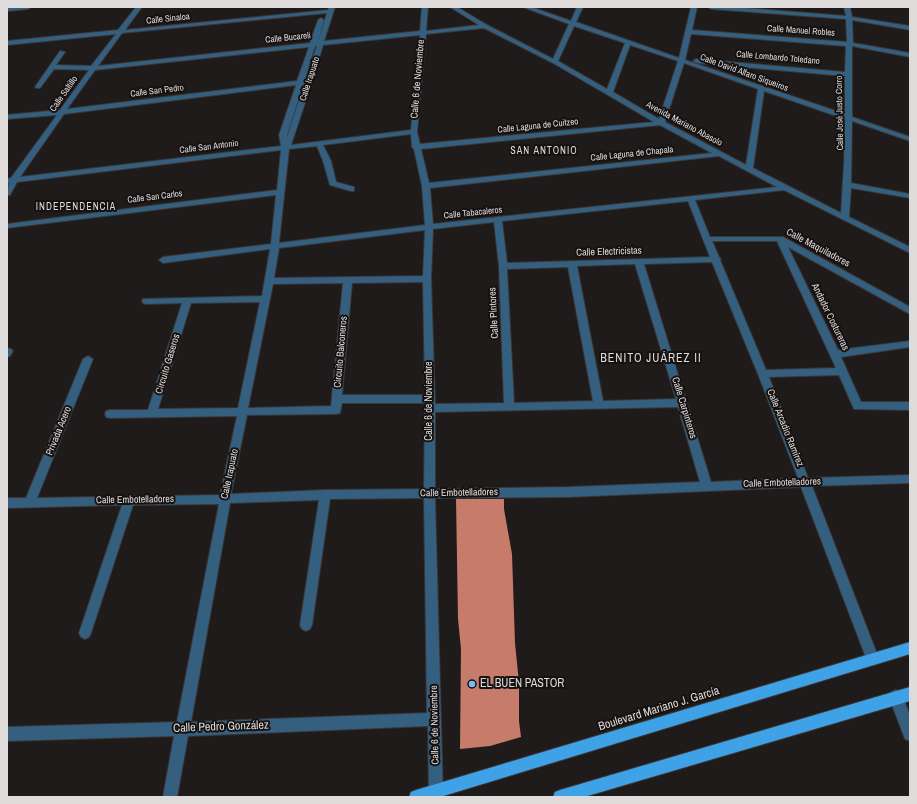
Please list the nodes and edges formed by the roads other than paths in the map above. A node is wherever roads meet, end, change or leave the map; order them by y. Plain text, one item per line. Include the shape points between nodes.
1 (28, 7) edge
2 (139, 7) edge
3 (425, 7) edge
4 (453, 7) edge
5 (526, 7) edge
6 (580, 7) edge
7 (694, 7) edge
8 (711, 7) edge
9 (847, 7) edge
10 (7, 9) edge
11 (328, 9) edge
12 (850, 18) junction
13 (572, 23) junction
14 (485, 26) junction
15 (910, 28) edge
16 (689, 32) junction
17 (120, 33) junction
18 (423, 33) junction
19 (628, 42) junction
20 (7, 43) edge
21 (313, 44) junction
22 (321, 44) junction
23 (849, 44) junction
24 (62, 52) dead end
25 (910, 55) edge
26 (682, 59) junction
27 (555, 62) junction
28 (52, 67) junction
29 (93, 68) junction
30 (848, 74) junction
31 (309, 82) junction
32 (301, 83) junction
33 (38, 87) dead end
34 (761, 89) junction
35 (609, 93) junction
36 (63, 112) junction
37 (7, 117) edge
38 (850, 120) junction
39 (661, 123) junction
40 (414, 132) junction
41 (910, 139) edge
42 (319, 143) junction
43 (416, 146) junction
44 (285, 148) junction
45 (722, 154) junction
46 (749, 170) junction
47 (11, 180) edge
48 (849, 185) junction
49 (426, 186) junction
50 (351, 188) dead end
51 (785, 188) junction
52 (281, 192) junction
53 (7, 193) edge
54 (910, 196) edge
55 (691, 200) junction
56 (845, 218) junction
57 (498, 220) junction
58 (7, 226) edge
59 (429, 228) junction
60 (708, 239) junction
61 (780, 239) junction
62 (275, 246) junction
63 (910, 250) edge
64 (717, 259) junction
65 (163, 260) dead end
66 (640, 262) junction
67 (572, 264) junction
68 (503, 266) junction
69 (427, 279) junction
70 (348, 280) junction
71 (269, 281) junction
72 (265, 299) junction
73 (146, 301) dead end
74 (187, 301) junction
75 (910, 311) edge
76 (910, 344) edge
77 (835, 354) junction
78 (88, 359) dead end
79 (843, 371) junction
80 (763, 374) junction
81 (337, 399) junction
82 (430, 403) junction
83 (682, 403) junction
84 (599, 405) junction
85 (509, 406) junction
86 (910, 406) edge
87 (243, 413) junction
88 (110, 414) dead end
89 (152, 414) junction
90 (910, 479) edge
91 (806, 482) junction
92 (707, 486) junction
93 (429, 494) junction
94 (325, 495) junction
95 (225, 499) junction
96 (129, 500) junction
97 (30, 502) junction
98 (7, 503) edge
99 (306, 625) dead end
100 (85, 633) dead end
101 (910, 648) edge
102 (873, 659) junction
103 (910, 694) edge
104 (896, 697) junction
105 (435, 718) junction
106 (183, 729) junction
107 (7, 734) edge
108 (910, 734) edge
109 (436, 794) edge
110 (170, 797) edge
111 (416, 797) edge
112 (560, 797) edge

1 - 10 street
2 - 17 street, Calle Saltillo
3 - 18 street, Calle 6 de Noviembre
4 - 14 street, Avenida Mariano Abasolo
5 - 13 street, Calle David Alfaro Siqueiros
6 - 13 street
7 - 16 street
8 - 12 street
9 - 12 street, Calle José Justo Corro
11 - 17 street, Calle Sinaloa
11 - 21 street, Calle Irapuato
11 - 22 street, Calle Irapuato
12 - 15 street
12 - 23 street, Calle José Justo Corro
13 - 19 street, Calle David Alfaro Siqueiros
13 - 27 street
14 - 18 street, Calle Bucareli
14 - 27 street, Avenida Mariano Abasolo
16 - 23 street, Calle Manuel Robles
16 - 26 street
17 - 20 street, Calle Sinaloa
17 - 29 street, Calle Saltillo
18 - 22 street, Calle Bucareli
18 - 40 street, Calle 6 de Noviembre
19 - 26 street, Calle David Alfaro Siqueiros
19 - 35 street
21 - 22 street, Calle Bucareli
21 - 29 street, Calle Bucareli
21 - 32 street, Calle Irapuato
22 - 31 street, Calle Irapuato
23 - 25 street, Calle Manuel Robles
23 - 30 street, Calle José Justo Corro
24 - 28 street
26 - 30 street, Calle Lombardo Toledano
26 - 34 street, Calle David Alfaro Siqueiros
26 - 39 street
27 - 35 street, Avenida Mariano Abasolo
28 - 29 street, Calle Bucareli
28 - 33 street
29 - 36 street, Calle Saltillo
30 - 38 street, Calle José Justo Corro
31 - 32 street, Calle San Pedro
31 - 44 street, Calle Irapuato
32 - 36 street, Calle San Pedro
32 - 44 street, Calle Irapuato via 283,135
34 - 38 street, Calle David Alfaro Siqueiros
34 - 46 street
35 - 39 street, Avenida Mariano Abasolo
36 - 37 street, Calle San Pedro
36 - 47 street, Calle Saltillo
38 - 41 street, Calle David Alfaro Siqueiros
38 - 48 street, Calle José Justo Corro
39 - 43 street, Calle Laguna de Cuitzeo
39 - 45 street, Avenida Mariano Abasolo
40 - 42 street, Calle San Antonio
40 - 43 street, Calle 6 de Noviembre
42 - 44 street, Calle San Antonio
42 - 50 street via 328,161 333,183
43 - 49 street, Calle 6 de Noviembre
44 - 47 street, Calle San Antonio
44 - 52 street, Calle Irapuato
45 - 46 street, Avenida Mariano Abasolo
45 - 49 street, Calle Laguna de Chapala
46 - 51 street, Avenida Mariano Abasolo
47 - 53 street, Calle Saltillo
48 - 54 street
48 - 56 street, Calle José Justo Corro
49 - 59 street, Calle 6 de Noviembre
51 - 55 street, Calle Tabacaleros
51 - 56 street, Avenida Mariano Abasolo
52 - 58 street, Calle San Carlos
52 - 62 street, Calle Irapuato
55 - 57 street, Calle Tabacaleros
55 - 60 street, Calle Arcadio Ramírez
56 - 63 street, Avenida Mariano Abasolo
57 - 59 street, Calle Tabacaleros
57 - 68 street, Calle Pintores
59 - 62 street, Calle Tabacaleros
59 - 69 street, Calle 6 de Noviembre
60 - 61 street, Calle Maquiladores
60 - 64 street, Calle Arcadio Ramírez
61 - 75 street, Calle Maquiladores
61 - 77 street, Andador Costureras
62 - 65 street, Calle Tabacaleros
62 - 71 street, Calle Irapuato
64 - 66 street, Calle Electricistas
64 - 80 street, Calle Arcadio Ramírez
66 - 67 street, Calle Electricistas
66 - 83 street, Calle Carpinteros
67 - 68 street, Calle Electricistas
67 - 84 street
68 - 85 street, Calle Pintores
69 - 70 street
69 - 82 street, Calle 6 de Noviembre
70 - 71 street
70 - 81 street, Circuito Balconeros
71 - 72 street, Calle Irapuato
72 - 74 street
72 - 87 street, Calle Irapuato
73 - 74 street
74 - 89 street, Circuito Gaseros
76 - 77 street
77 - 79 street, Andador Costureras
78 - 97 street, Privada Acero
79 - 80 street
79 - 86 street, Andador Costureras via 858,406
80 - 91 street, Calle Arcadio Ramírez
81 - 82 street
81 - 87 street, Circuito Balconeros via 336,410
82 - 85 street
82 - 93 street, Calle 6 de Noviembre
83 - 84 street
83 - 92 street, Calle Carpinteros
84 - 85 street
87 - 89 street
87 - 95 street, Calle Irapuato
88 - 89 street
90 - 91 street, Calle Embotelladores
91 - 92 street, Calle Embotelladores
91 - 102 street, Calle Arcadio Ramírez
92 - 93 street, Calle Embotelladores via 569,492
93 - 94 street, Calle Embotelladores
93 - 105 street, Calle 6 de Noviembre
94 - 95 street, Calle Embotelladores
94 - 99 street
95 - 96 street, Calle Embotelladores
95 - 106 street, Calle Irapuato
96 - 97 street, Calle Embotelladores
96 - 100 street
97 - 98 street, Calle Embotelladores
101 - 102 main road, Boulevard Mariano J. García
102 - 109 main road, Boulevard Mariano J. García
103 - 104 main road
104 - 108 street
104 - 112 main road
105 - 106 street, Calle Pedro González
105 - 109 street, Calle 6 de Noviembre
106 - 107 street, Calle Pedro González
106 - 110 street, Calle Irapuato
109 - 111 main road, Boulevard Mariano J. García

